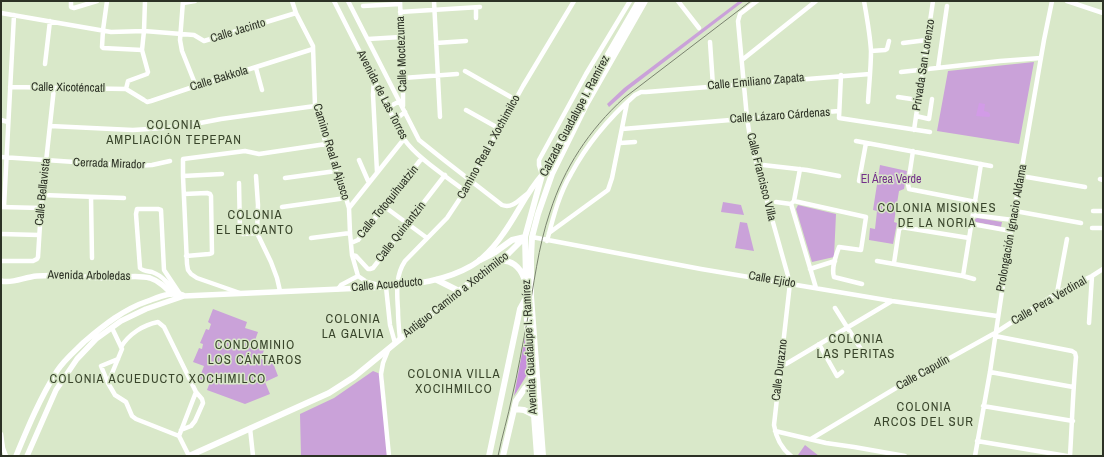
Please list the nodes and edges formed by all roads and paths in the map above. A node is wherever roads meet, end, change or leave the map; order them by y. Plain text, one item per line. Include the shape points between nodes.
1 (71, 1) edge
2 (97, 1) edge
3 (108, 1) edge
4 (145, 1) edge
5 (195, 1) edge
6 (292, 1) edge
7 (334, 1) edge
8 (348, 1) edge
9 (434, 1) edge
10 (574, 1) edge
11 (630, 1) edge
12 (640, 1) edge
13 (645, 1) edge
14 (678, 1) edge
15 (757, 1) edge
16 (816, 1) edge
17 (864, 1) edge
18 (933, 1) edge
19 (1052, 1) edge
20 (1067, 1) edge
21 (183, 2) edge
22 (400, 3) edge
23 (363, 6) dead end
24 (947, 6) dead end
25 (434, 10) junction
26 (400, 12) junction
27 (1, 13) edge
28 (296, 13) junction
29 (1103, 13) edge
30 (14, 15) junction
31 (476, 18) dead end
32 (50, 21) junction
33 (699, 28) dead end
34 (103, 30) junction
35 (144, 31) junction
36 (180, 34) junction
37 (402, 37) junction
38 (368, 39) junction
39 (927, 40) junction
40 (466, 41) dead end
41 (889, 41) dead end
42 (710, 42) dead end
43 (436, 43) junction
44 (904, 43) dead end
45 (313, 49) junction
46 (142, 50) junction
47 (871, 50) junction
48 (1042, 58) junction
49 (742, 60) junction
50 (45, 64) dead end
51 (256, 68) junction
52 (938, 68) junction
53 (923, 69) junction
54 (465, 70) dead end
55 (902, 72) dead end
56 (457, 74) dead end
57 (870, 74) junction
58 (437, 75) junction
59 (841, 76) junction
60 (403, 78) junction
61 (374, 80) junction
62 (744, 84) junction
63 (196, 86) junction
64 (713, 86) junction
65 (10, 87) junction
66 (54, 88) junction
67 (126, 89) junction
68 (262, 90) dead end
69 (898, 97) dead end
70 (932, 99) dead end
71 (516, 100) junction
72 (918, 100) junction
73 (400, 102) junction
74 (868, 102) dead end
75 (627, 103) junction
76 (315, 106) junction
77 (389, 110) junction
78 (404, 110) junction
79 (466, 110) dead end
80 (839, 111) junction
81 (916, 116) junction
82 (440, 117) dead end
83 (747, 118) junction
84 (393, 119) junction
85 (1, 120) edge
86 (8, 122) junction
87 (50, 126) junction
88 (500, 129) junction
89 (622, 129) junction
90 (914, 130) junction
91 (930, 132) dead end
92 (404, 139) junction
93 (856, 141) dead end
94 (635, 142) dead end
95 (620, 143) junction
96 (866, 143) junction
97 (326, 144) junction
98 (913, 151) junction
99 (1, 157) edge
100 (7, 158) junction
101 (422, 158) junction
102 (359, 160) dead end
103 (46, 161) junction
104 (170, 161) dead end
105 (982, 164) junction
106 (763, 165) dead end
107 (991, 166) dead end
108 (800, 169) junction
109 (336, 171) junction
110 (377, 172) junction
111 (222, 174) dead end
112 (445, 175) junction
113 (542, 175) junction
114 (183, 176) junction
115 (256, 176) dead end
116 (839, 176) dead end
117 (1021, 176) junction
118 (285, 178) dead end
119 (853, 180) dead end
120 (472, 181) junction
121 (859, 181) junction
122 (866, 182) dead end
123 (239, 183) dead end
124 (369, 183) junction
125 (1085, 187) dead end
126 (465, 191) junction
127 (528, 192) junction
128 (184, 194) junction
129 (43, 195) junction
130 (91, 197) junction
131 (124, 198) dead end
132 (346, 198) junction
133 (776, 202) dead end
134 (976, 202) junction
135 (793, 203) junction
136 (2, 207) edge
137 (282, 207) dead end
138 (385, 207) junction
139 (41, 208) junction
140 (349, 208) junction
141 (1015, 211) junction
142 (1093, 211) dead end
143 (1103, 211) edge
144 (973, 215) junction
145 (1013, 220) junction
146 (1081, 223) dead end
147 (407, 224) junction
148 (972, 224) junction
149 (1092, 228) dead end
150 (1103, 228) edge
151 (1011, 230) junction
152 (256, 233) junction
153 (350, 233) junction
154 (549, 233) junction
155 (1, 234) edge
156 (39, 235) junction
157 (524, 237) junction
158 (311, 238) dead end
159 (427, 238) junction
160 (532, 238) junction
161 (969, 238) junction
162 (1067, 239) dead end
163 (547, 241) junction
164 (351, 243) junction
165 (352, 255) junction
166 (186, 256) junction
167 (92, 258) dead end
168 (480, 260) junction
169 (877, 260) dead end
170 (1, 261) edge
171 (498, 261) junction
172 (835, 261) junction
173 (894, 263) junction
174 (810, 269) junction
175 (1103, 269) edge
176 (358, 276) junction
177 (963, 276) junction
178 (1092, 276) junction
179 (974, 279) dead end
180 (437, 280) junction
181 (1, 281) edge
182 (525, 281) junction
183 (790, 283) junction
184 (862, 284) dead end
185 (397, 286) junction
186 (386, 287) junction
187 (816, 288) junction
188 (338, 289) junction
189 (280, 291) junction
190 (459, 291) junction
191 (242, 293) junction
192 (1057, 293) junction
193 (178, 294) junction
194 (526, 296) junction
195 (892, 301) junction
196 (835, 308) dead end
197 (997, 316) junction
198 (1089, 323) dead end
199 (112, 328) junction
200 (846, 328) junction
201 (995, 334) junction
202 (395, 343) junction
203 (819, 344) junction
204 (121, 347) junction
205 (864, 354) dead end
206 (118, 359) junction
207 (781, 364) junction
208 (842, 372) dead end
209 (990, 372) junction
210 (534, 380) junction
211 (108, 382) junction
212 (1073, 387) junction
213 (196, 392) junction
214 (983, 406) junction
215 (514, 409) junction
216 (534, 415) junction
217 (1073, 422) junction
218 (250, 428) junction
219 (181, 430) junction
220 (775, 431) junction
221 (1, 434) edge
222 (179, 436) junction
223 (811, 439) junction
224 (2, 441) edge
225 (977, 441) junction
226 (2, 449) edge
227 (789, 454) edge
228 (6, 456) edge
229 (16, 456) edge
230 (27, 456) edge
231 (189, 456) edge
232 (253, 456) edge
233 (389, 456) edge
234 (489, 456) edge
235 (503, 456) edge
236 (537, 456) edge
237 (543, 456) edge
238 (905, 456) edge
239 (975, 456) edge
240 (1069, 456) edge

1 - 2 street via 71,7 74,8
3 - 34 street
4 - 35 street
5 - 21 street
6 - 28 street, Camino Real al Ajusco
7 - 61 street, Avenida de Las Torres
8 - 38 street, Avenida de Las Torres
9 - 25 street
10 - 71 street, Camino Real a Xochimilco
11 - 113 street via 539,160
12 - 113 main road, Calzada Guadalupe I. Ramírez via 596,75
13 - 160 main road, Calzada Guadalupe I. Ramírez via 587,104 552,174
14 - 33 street
15 - 49 street, Calle Francisco Villa via 740,14 738,21
16 - 49 street
17 - 47 street
18 - 39 street, Privada San Lorenzo
19 - 48 street, Prolongación Ignacio Aldama
20 - 29 street
21 - 36 street
22 - 23 street
22 - 26 street, Calle Moctezuma
24 - 52 street
25 - 26 street
25 - 31 street via 478,8
25 - 43 street
26 - 37 street, Calle Moctezuma
27 - 30 street, Calle Jacinto
28 - 36 street, Calle Jacinto via 204,41 194,35
28 - 45 street, Camino Real al Ajusco via 312,42
30 - 32 street, Calle Jacinto
30 - 65 street
32 - 34 street, Calle Jacinto
32 - 50 street
34 - 35 street, Calle Jacinto
34 - 46 street via 103,48
35 - 36 street, Calle Jacinto
35 - 46 street
36 - 63 street via 182,51
37 - 38 street
37 - 60 street, Calle Moctezuma
38 - 73 street, Avenida de Las Torres
39 - 44 street
39 - 53 street, Privada San Lorenzo
40 - 43 street
41 - 47 street via 885,50
42 - 64 street
43 - 58 street
45 - 51 street, Calle Bakkola
45 - 76 street, Camino Real al Ajusco
46 - 67 street via 148,72 128,81
47 - 57 street
48 - 52 street
48 - 117 street, Prolongación Ignacio Aldama
49 - 62 street, Calle Francisco Villa
51 - 63 street, Calle Bakkola
51 - 68 street
52 - 53 street
53 - 55 street
53 - 72 street, Privada San Lorenzo
54 - 71 street
56 - 58 street
57 - 59 street, Calle Emiliano Zapata
57 - 74 street
58 - 60 street
58 - 82 street
59 - 62 street, Calle Emiliano Zapata
59 - 80 street
60 - 78 street, Calle Moctezuma
61 - 77 street, Avenida de Las Torres
61 - 110 street
62 - 64 street, Calle Emiliano Zapata
62 - 83 street, Calle Francisco Villa
63 - 67 street, Calle Bakkola via 148,102
64 - 75 street, Calle Emiliano Zapata via 641,92
65 - 66 street, Calle Xicoténcatl
65 - 86 street
66 - 67 street, Calle Xicoténcatl
66 - 87 street, Calle Bellavista
69 - 72 street
70 - 81 street via 929,119
71 - 88 street, Camino Real a Xochimilco
72 - 81 street, Privada San Lorenzo
73 - 77 street via 395,102
73 - 78 street, Avenida de Las Torres
75 - 89 street
75 - 154 street via 587,147 570,175
76 - 87 street via 179,127 133,130
76 - 97 street, Camino Real al Ajusco
77 - 84 street, Avenida de Las Torres
78 - 84 street via 400,116
78 - 120 street, Avenida de Las Torres via 420,140
79 - 88 street
80 - 83 street, Calle Lázaro Cárdenas
80 - 90 street, Calle Lázaro Cárdenas via 839,118
81 - 90 street, Privada San Lorenzo
83 - 89 street, Calle Lázaro Cárdenas
83 - 183 street, Calle Francisco Villa via 750,144
84 - 92 street, Avenida de Las Torres
85 - 86 street
86 - 100 street
87 - 103 street, Calle Bellavista
88 - 120 street, Camino Real a Xochimilco
89 - 95 street
90 - 91 street, Calle Lázaro Cárdenas
92 - 101 street, Avenida de Las Torres
92 - 110 street
93 - 96 street
94 - 95 street
95 - 154 street via 608,190
96 - 98 street
96 - 121 street
97 - 109 street, Camino Real al Ajusco
97 - 114 street via 260,154 245,151 185,158
98 - 105 street
98 - 134 street via 909,189
99 - 100 street, Cerrada Mirador
100 - 103 street, Cerrada Mirador
100 - 136 street
101 - 112 street, Avenida de Las Torres
101 - 138 street, Calle Totoquihuatzin
102 - 124 street
103 - 104 street, Cerrada Mirador via 134,166
103 - 129 street, Calle Bellavista
105 - 107 street
105 - 134 street
106 - 108 street
108 - 116 street
108 - 135 street
109 - 118 street
109 - 132 street, Camino Real al Ajusco
110 - 124 street
111 - 114 street
112 - 126 street, Avenida de Las Torres
112 - 147 street, Calle Quinantzin
113 - 127 street, Calle Acueducto
113 - 157 main road, Calzada Guadalupe I. Ramírez
114 - 128 street
115 - 152 street
117 - 125 street
117 - 141 street, Prolongación Ignacio Aldama
119 - 121 street
120 - 126 street, Camino Real a Xochimilco
120 - 127 street, Avenida de Las Torres via 506,206 512,205
121 - 122 street
123 - 152 street via 240,233
124 - 140 street
126 - 159 street, Camino Real a Xochimilco via 447,218
127 - 168 street, Calle Acueducto via 503,235
128 - 166 street
128 - 166 street via 207,193 211,196 212,253
129 - 130 street
129 - 139 street, Calle Bellavista
130 - 131 street
130 - 167 street
132 - 137 street
132 - 140 street, Camino Real al Ajusco
133 - 135 street
134 - 144 street
135 - 172 street via 866,217 861,250 839,247
135 - 174 street
136 - 139 street
138 - 147 street
138 - 164 street, Calle Totoquihuatzin via 358,240
139 - 156 street, Calle Bellavista
140 - 153 street, Camino Real al Ajusco
141 - 145 street, Prolongación Ignacio Aldama
141 - 146 street
142 - 143 street
144 - 145 street
144 - 148 street
145 - 151 street, Prolongación Ignacio Aldama
147 - 159 street
147 - 165 street, Calle Quinantzin via 373,268 368,269
148 - 151 street
148 - 161 street
149 - 150 street
151 - 197 street, Prolongación Ignacio Aldama
152 - 189 street via 271,262
153 - 158 street
153 - 164 street, Camino Real al Ajusco
154 - 163 street
155 - 156 street
156 - 170 street, Calle Bellavista via 37,259
157 - 160 main road
157 - 168 main road via 512,240
157 - 171 main road, Antiguo Camino a Xochimilco
157 - 182 main road, Avenida Guadalupe I. Ramírez
159 - 185 street, Camino Real a Xochimilco via 402,266
160 - 163 street, Calle Ejido
160 - 210 main road, Avenida Guadalupe I. Ramírez
161 - 173 street via 901,227
161 - 177 street
162 - 192 street
163 - 183 street, Calle Ejido
164 - 165 street, Camino Real al Ajusco
165 - 176 street, Camino Real al Ajusco
166 - 191 street via 191,274
168 - 180 street, Calle Acueducto
169 - 173 street
171 - 182 main road via 505,260 519,267
171 - 190 main road, Antiguo Camino a Xochimilco
172 - 174 street
172 - 184 street via 834,277
173 - 177 street
174 - 187 street
175 - 178 street, Calle Pera Verdinal
176 - 186 street via 367,282
176 - 188 street
177 - 179 street
178 - 192 street, Calle Pera Verdinal
178 - 198 street
180 - 185 street, Calle Acueducto
180 - 190 main road
181 - 193 street, Avenida Arboledas via 10,282 36,276 140,277 159,282
182 - 194 main road, Avenida Guadalupe I. Ramírez
183 - 187 street, Calle Ejido
183 - 207 street, Calle Durazno
185 - 186 street, Calle Acueducto
185 - 202 street, Camino Real a Xochimilco via 398,328
186 - 188 street, Calle Acueducto
186 - 202 street
187 - 195 street, Calle Ejido
188 - 189 street, Calle Acueducto
189 - 191 street, Calle Acueducto
190 - 202 main road, Antiguo Camino a Xochimilco
191 - 193 street, Calle Acueducto
192 - 201 street, Calle Pera Verdinal
193 - 193 street via 164,270 161,210 138,209 136,214 140,268 162,277
193 - 199 street, Calle Acueducto
193 - 229 street, Calle Acueducto via 126,310 98,330 71,355 58,370 47,390
194 - 210 main road, Avenida Guadalupe I. Ramírez
194 - 234 main road via 520,309
195 - 197 street, Calle Ejido
195 - 200 street
196 - 200 street
197 - 201 street, Prolongación Ignacio Aldama
199 - 204 street
199 - 230 street, Calle Acueducto via 96,339 77,359 58,386
200 - 203 street
200 - 205 street
201 - 209 street, Prolongación Ignacio Aldama
201 - 212 street via 1075,353
201 - 223 street, Calle Capulín via 896,388
202 - 218 main road, Antiguo Camino a Xochimilco via 329,393
202 - 233 street via 381,374
203 - 207 street via 786,364
203 - 208 street via 836,376
204 - 206 street
204 - 213 street via 139,329 153,323 162,324
206 - 211 street
206 - 211 street via 101,366
207 - 220 street, Calle Durazno via 774,418
209 - 212 street
209 - 214 street, Prolongación Ignacio Aldama
210 - 215 main road via 521,393
210 - 216 main road, Avenida Guadalupe I. Ramírez
210 - 237 main road, Avenida Guadalupe I. Ramírez
211 - 222 street via 115,395 126,402 132,416
212 - 217 street
213 - 219 street
213 - 219 street via 203,403 191,426
214 - 217 street
214 - 225 street, Prolongación Ignacio Aldama
215 - 216 main road
215 - 235 main road
216 - 236 main road, Avenida Guadalupe I. Ramírez
217 - 240 street
218 - 231 main road, Antiguo Camino a Xochimilco
218 - 232 street
219 - 222 street
220 - 223 street
220 - 227 street, Calle Durazno via 779,443
221 - 224 street
222 - 231 street
223 - 238 street
224 - 226 street
225 - 239 street, Prolongación Ignacio Aldama
225 - 240 street
226 - 228 street

